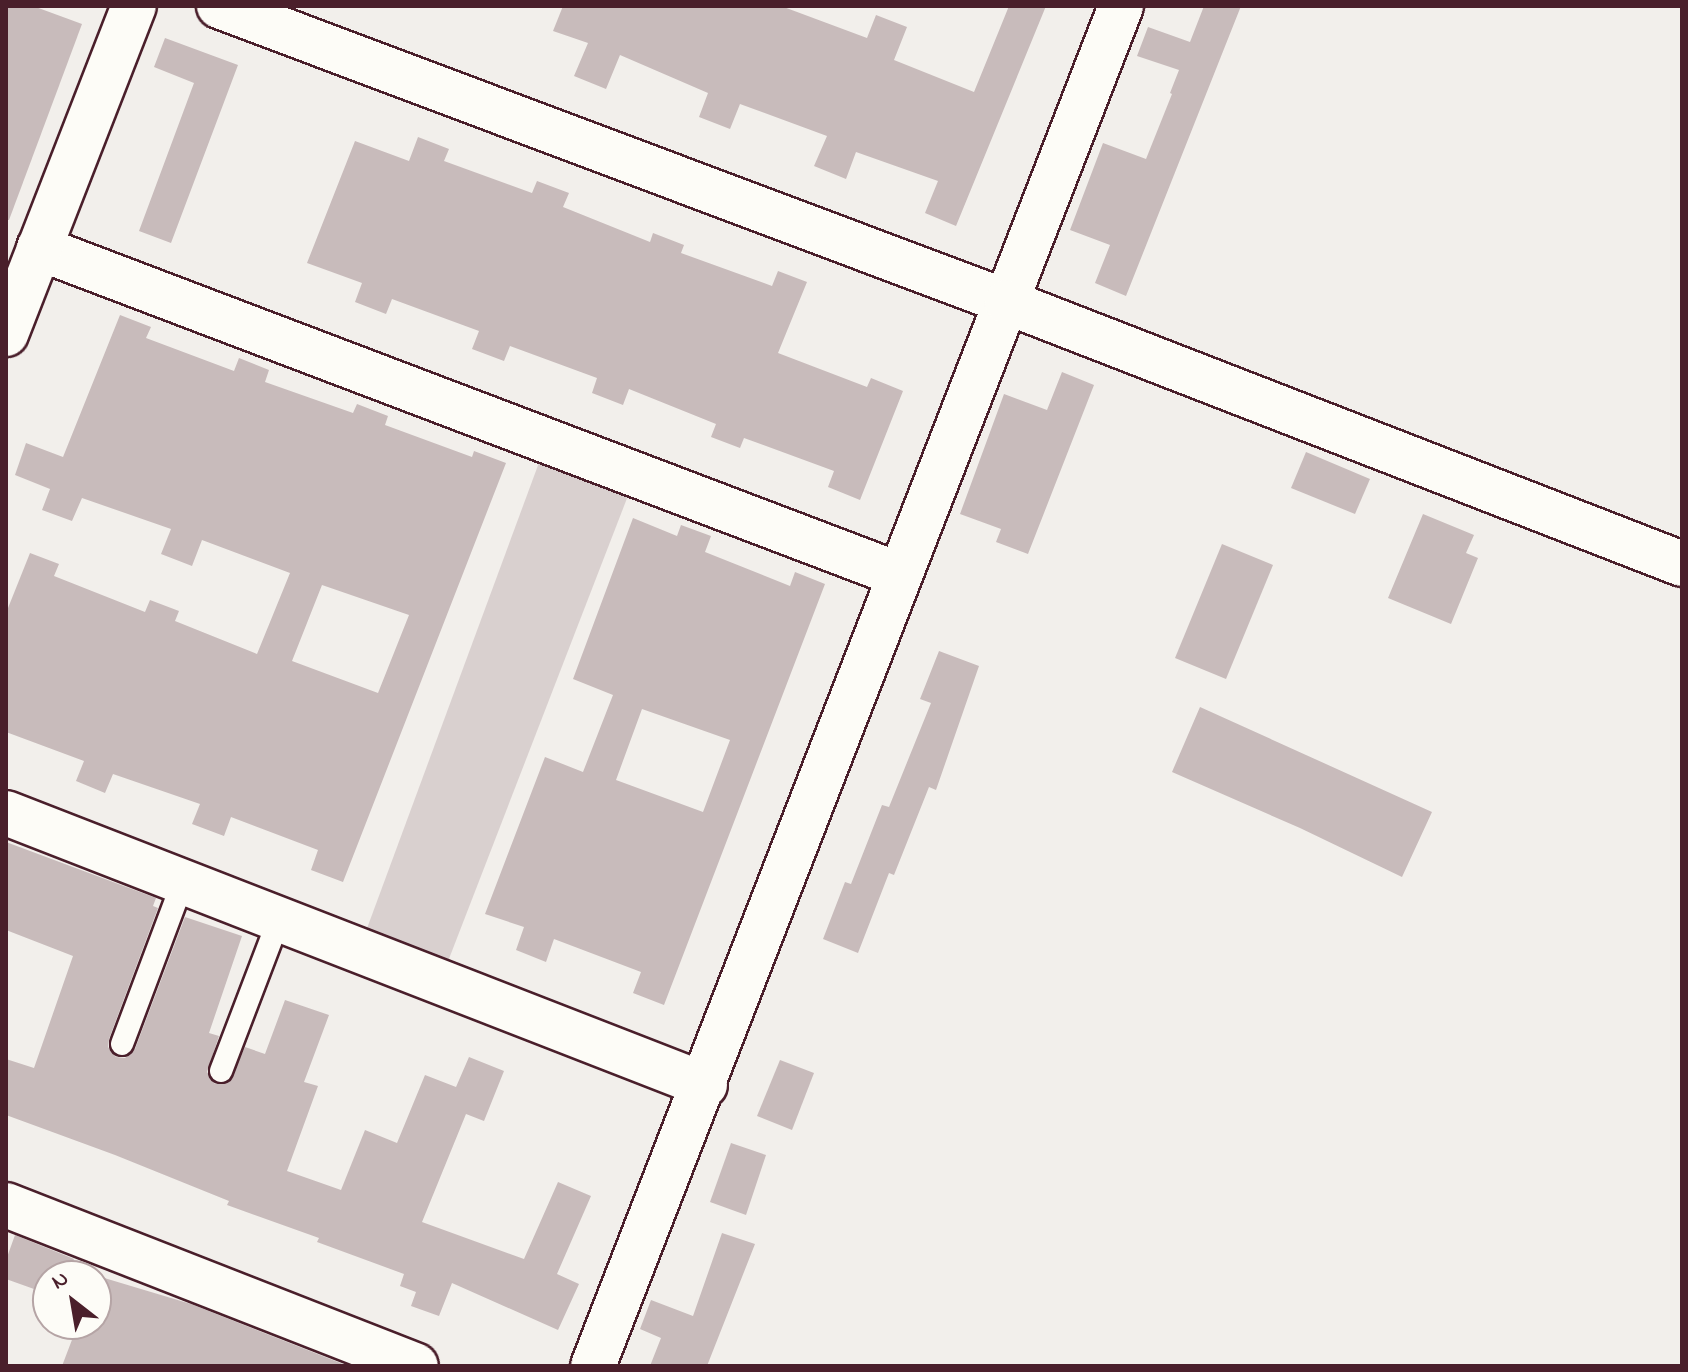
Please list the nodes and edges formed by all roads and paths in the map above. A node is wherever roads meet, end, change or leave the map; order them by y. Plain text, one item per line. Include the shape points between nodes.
1 (134, 6) edge
2 (219, 6) edge
3 (1121, 6) edge
4 (24, 266) edge
5 (1007, 302) junction
6 (6, 334) edge
7 (1682, 564) edge
8 (900, 575) junction
9 (6, 813) edge
10 (183, 882) junction
11 (279, 919) junction
12 (122, 1044) dead end
13 (221, 1071) dead end
14 (705, 1085) junction
15 (6, 1205) edge
16 (416, 1366) edge
17 (593, 1366) edge

1 - 4 street
2 - 5 street
3 - 5 street
4 - 6 street
4 - 8 street
5 - 7 street
5 - 8 street
8 - 14 street
9 - 10 street
10 - 11 street
10 - 12 lane
11 - 13 lane
11 - 14 street
14 - 17 street
15 - 16 street

